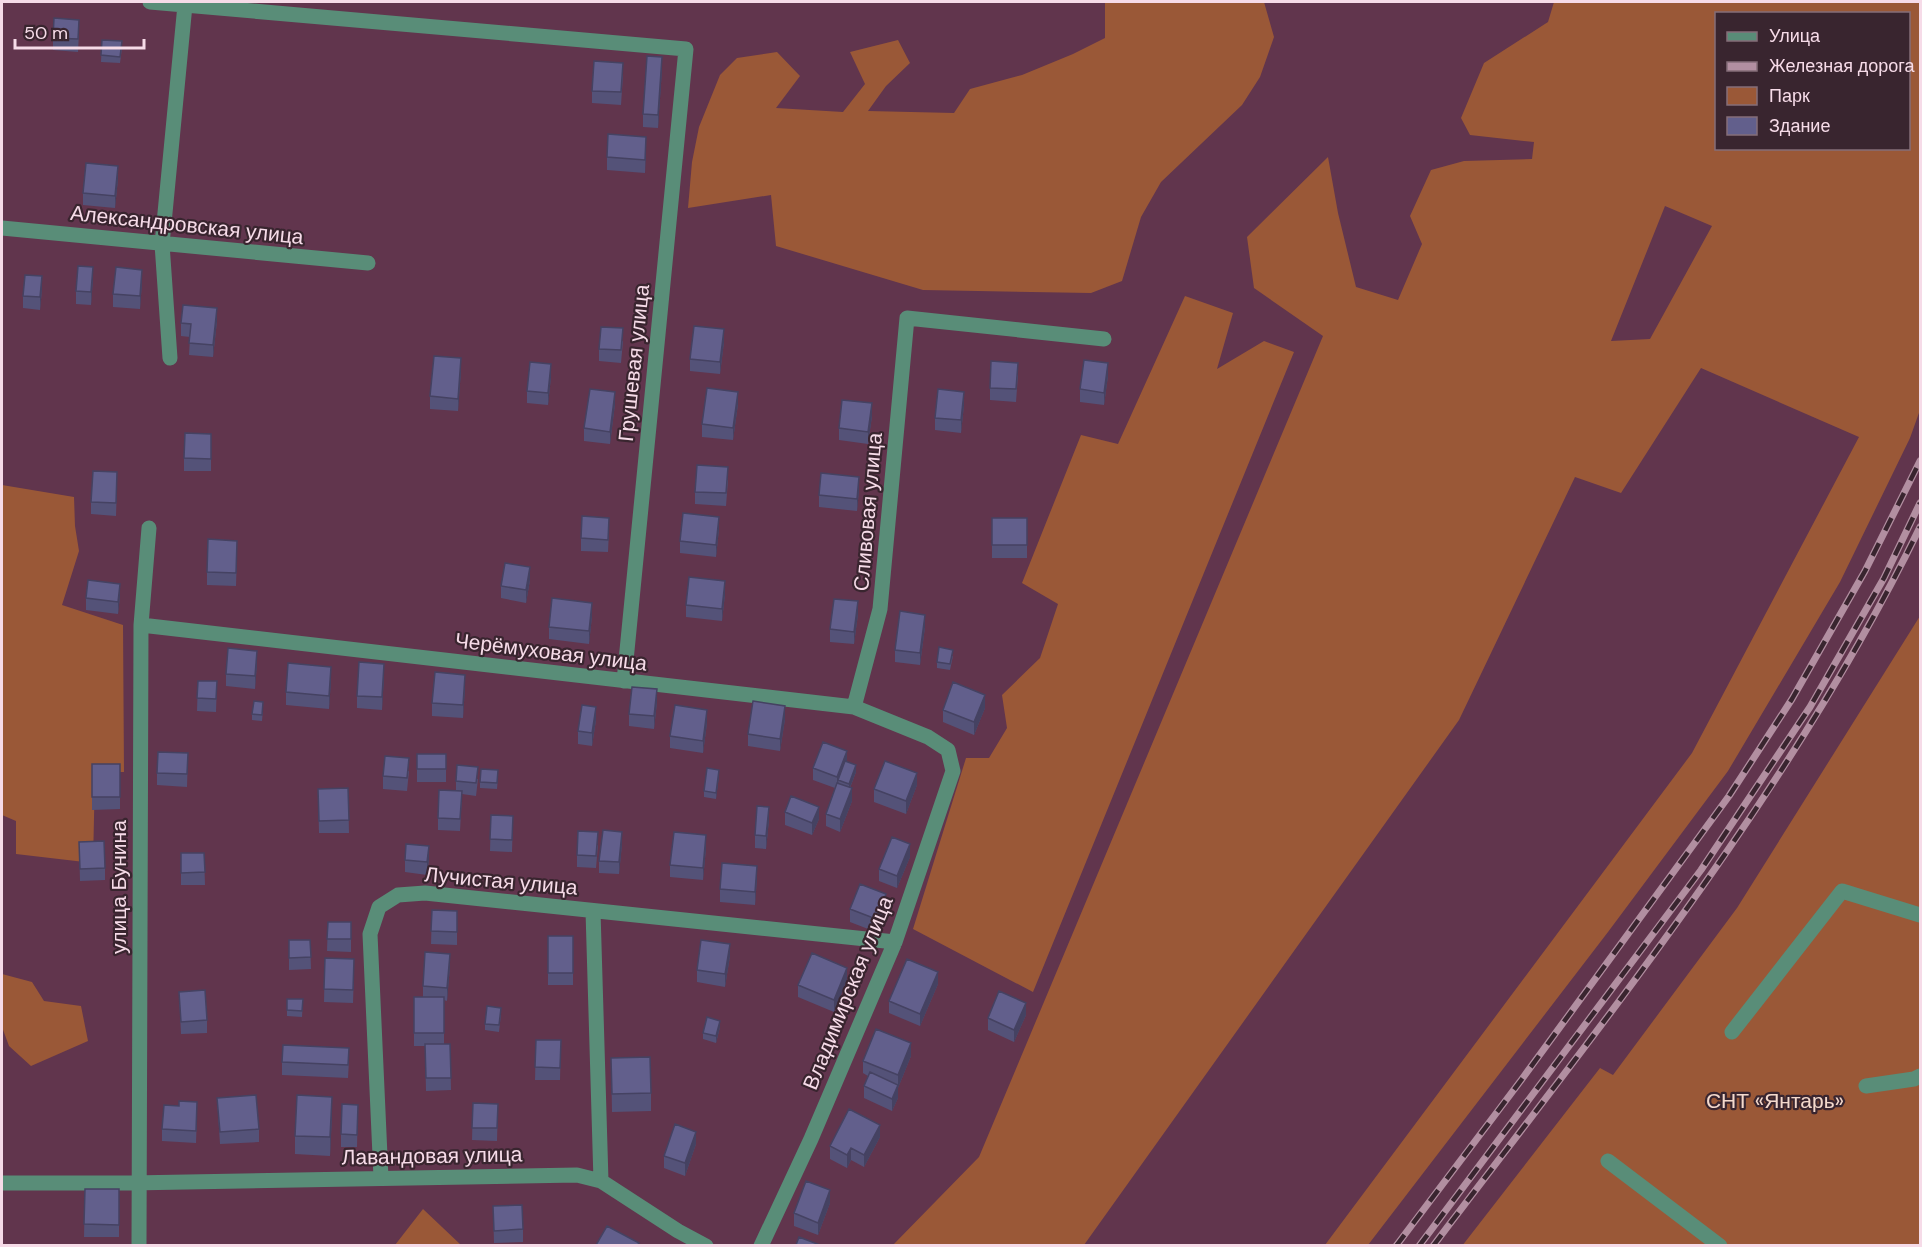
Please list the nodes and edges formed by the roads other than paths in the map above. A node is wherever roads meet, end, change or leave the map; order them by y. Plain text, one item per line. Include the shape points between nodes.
1 (150, 2) edge
2 (185, 5) junction
3 (2, 228) edge
4 (162, 244) junction
5 (368, 263) dead end
6 (1104, 339) dead end
7 (170, 358) dead end
8 (149, 528) dead end
9 (141, 625) junction
10 (624, 681) junction
11 (854, 707) junction
12 (948, 750) joint
13 (1919, 910) edge
14 (592, 911) junction
15 (895, 942) junction
16 (1732, 1032) dead end
17 (1920, 1076) edge
18 (1866, 1086) dead end
19 (1608, 1161) dead end
20 (381, 1178) junction
21 (602, 1181) junction
22 (140, 1182) junction
23 (2, 1183) edge
24 (139, 1245) edge
25 (706, 1245) edge
26 (762, 1245) edge
27 (1720, 1245) edge

1 - 2 street
2 - 4 street
2 - 10 street, Грушевая улица via 686,49
3 - 4 street, Александровская улица
4 - 5 street, Александровская улица
4 - 7 street
6 - 11 street, Сливовая улица via 907,318 880,609
8 - 9 street, улица Бунина
9 - 10 street, Черёмуховая улица
9 - 22 street, улица Бунина
10 - 11 street, Черёмуховая улица
11 - 12 street, Черёмуховая улица via 928,737
12 - 15 street, Владимирская улица via 953,771
13 - 16 street via 1842,891
14 - 15 street, Лучистая улица
14 - 20 street, Лучистая улица via 425,893 398,895 379,907 370,934
14 - 21 street
15 - 26 street, Владимирская улица
17 - 18 street
19 - 27 street
20 - 21 street, Лавандовая улица via 577,1175
20 - 22 street, Лавандовая улица
21 - 25 street, Лавандовая улица via 678,1232
22 - 23 street, Лавандовая улица
22 - 24 street, улица Бунина

